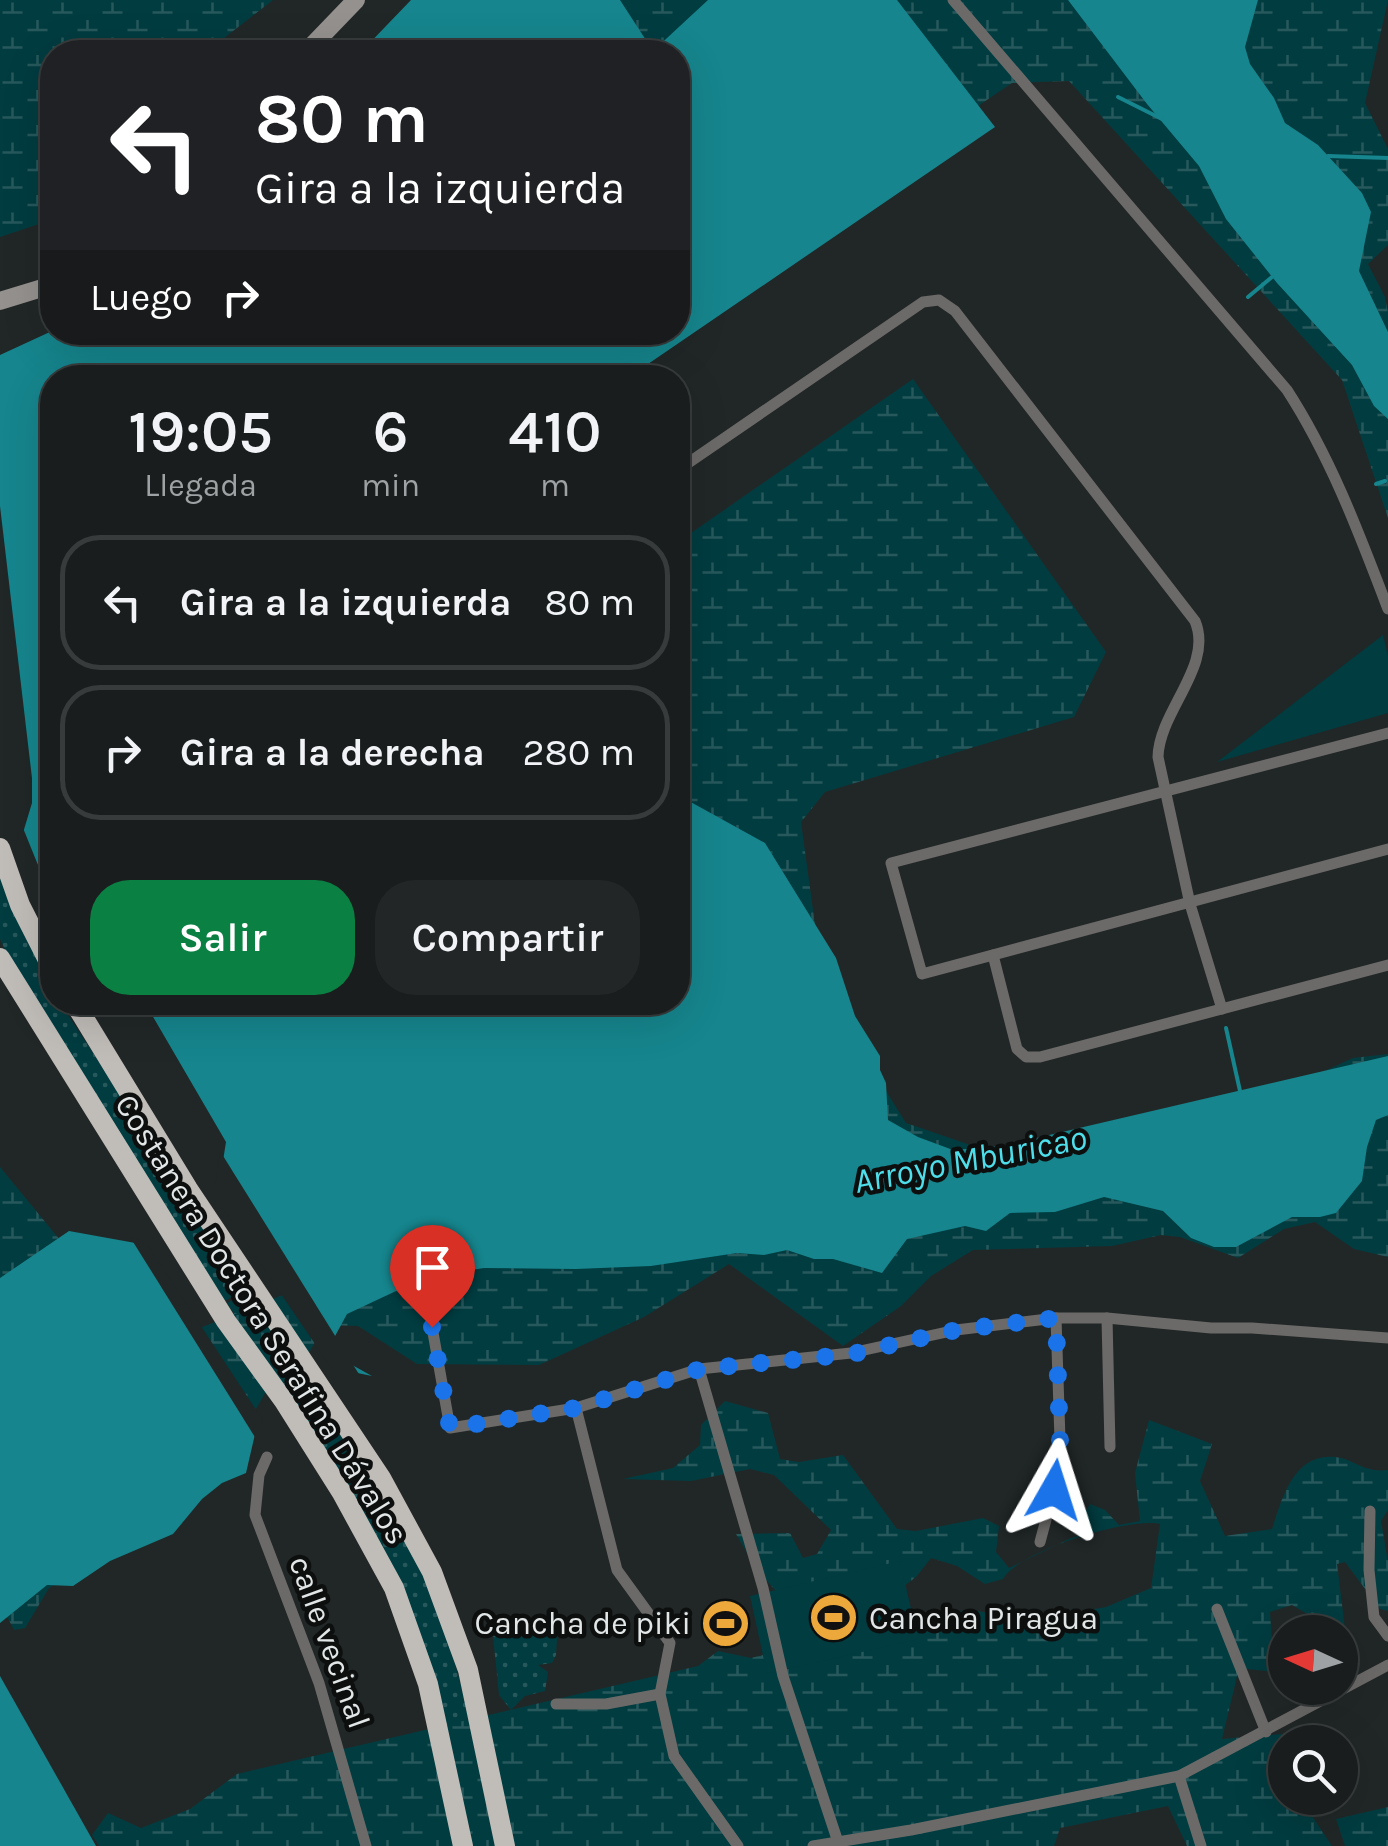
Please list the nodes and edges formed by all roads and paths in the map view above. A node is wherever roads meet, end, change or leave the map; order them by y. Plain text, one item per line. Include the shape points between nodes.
1 (356, 0) edge
2 (953, 0) edge
3 (318, 40) edge
4 (40, 289) edge
5 (0, 301) edge
6 (690, 462) edge
7 (1388, 609) edge
8 (1388, 733) edge
9 (1165, 792) junction
10 (0, 848) edge
11 (1388, 849) edge
12 (1190, 904) junction
13 (40, 948) edge
14 (993, 955) junction
15 (0, 958) edge
16 (1388, 964) edge
17 (1222, 1009) junction
18 (82, 1015) edge
19 (1056, 1318) junction
20 (1106, 1318) junction
21 (432, 1327) dead end
22 (1388, 1338) edge
23 (700, 1369) junction
24 (576, 1408) junction
25 (1110, 1446) dead end
26 (268, 1458) dead end
27 (1370, 1510) dead end
28 (1040, 1542) dead end
29 (1217, 1609) dead end
30 (1388, 1636) edge
31 (1388, 1665) edge
32 (660, 1694) junction
33 (556, 1704) dead end
34 (1266, 1732) junction
35 (1179, 1776) junction
36 (838, 1842) junction
37 (366, 1846) edge
38 (463, 1846) edge
39 (504, 1846) edge
40 (738, 1846) edge
41 (813, 1846) edge
42 (1201, 1846) edge

1 - 3 main road
2 - 7 street via 1287,390 1336,475
4 - 5 main road
6 - 9 street via 922,302 939,300 955,311 1195,620 1198,652 1158,740
8 - 9 street
9 - 12 street
9 - 14 street via 891,863 922,974
10 - 13 highway
11 - 12 street
12 - 14 street
12 - 17 street
14 - 17 street via 1017,1049 1026,1056
15 - 38 highway, Costanera Doctora Serafina Dávalos via 226,1321 342,1493 394,1588 428,1684
16 - 17 street
18 - 39 highway, Costanera Doctora Serafina Dávalos via 188,1189 381,1478 432,1572 468,1670
19 - 20 street
19 - 23 street via 956,1330 852,1354
19 - 28 street via 1060,1440
20 - 22 street
20 - 25 street
21 - 24 street via 450,1428
23 - 24 street
23 - 36 street via 783,1676
24 - 32 street via 617,1570 670,1644
26 - 37 street, calle vecinal via 259,1475 255,1516 319,1683
27 - 30 street via 1374,1616
29 - 34 street
31 - 34 street
32 - 33 street
32 - 40 street via 674,1756
34 - 35 street
35 - 36 street
35 - 42 street
36 - 41 street

